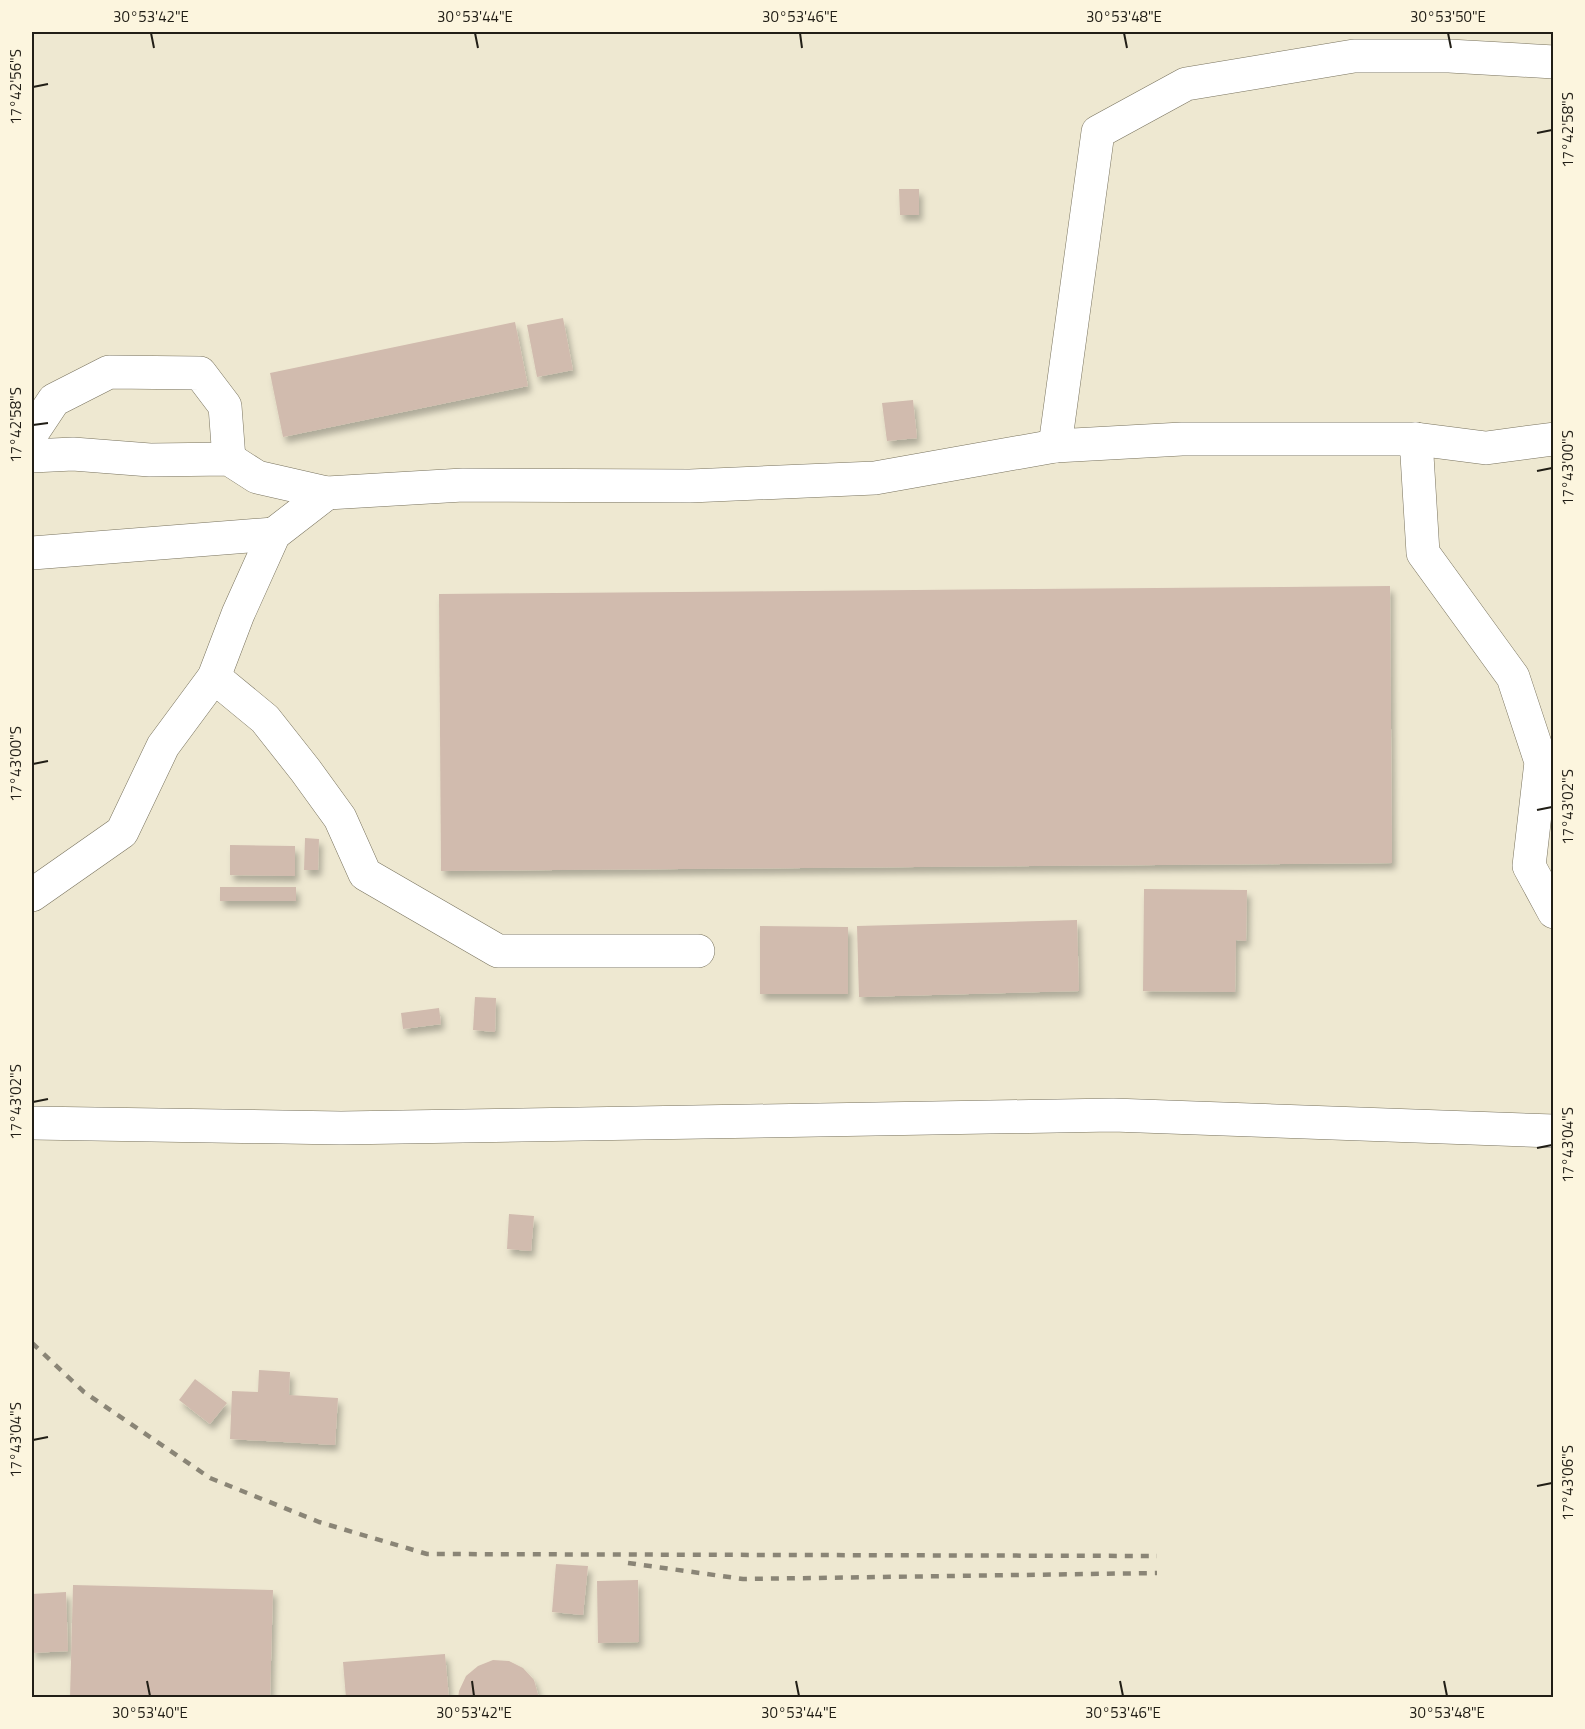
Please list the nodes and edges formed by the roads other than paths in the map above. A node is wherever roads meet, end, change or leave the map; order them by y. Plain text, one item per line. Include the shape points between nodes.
1 (1554, 62) edge
2 (32, 433) edge
3 (1416, 439) junction
4 (1554, 439) edge
5 (1055, 446) junction
6 (32, 456) edge
7 (229, 459) junction
8 (327, 493) junction
9 (274, 534) junction
10 (32, 553) edge
11 (214, 677) junction
12 (32, 896) edge
13 (1554, 912) edge
14 (698, 951) dead end
15 (32, 1123) edge
16 (1554, 1131) edge

1 - 5 street via 1354,56 1186,84 1098,132
2 - 7 street via 54,400 109,372 200,373 225,406
3 - 4 street via 1486,448
3 - 5 street via 1182,439
3 - 13 street via 1424,553 1513,677 1541,762 1529,866
5 - 8 street via 875,478 690,486 463,485
6 - 7 street
7 - 8 street via 257,477
8 - 9 street
9 - 10 street
9 - 11 street
11 - 12 street via 163,746 122,832
11 - 14 street via 265,719 306,771 340,818 365,874 498,951
15 - 16 street via 341,1128 1113,1115

